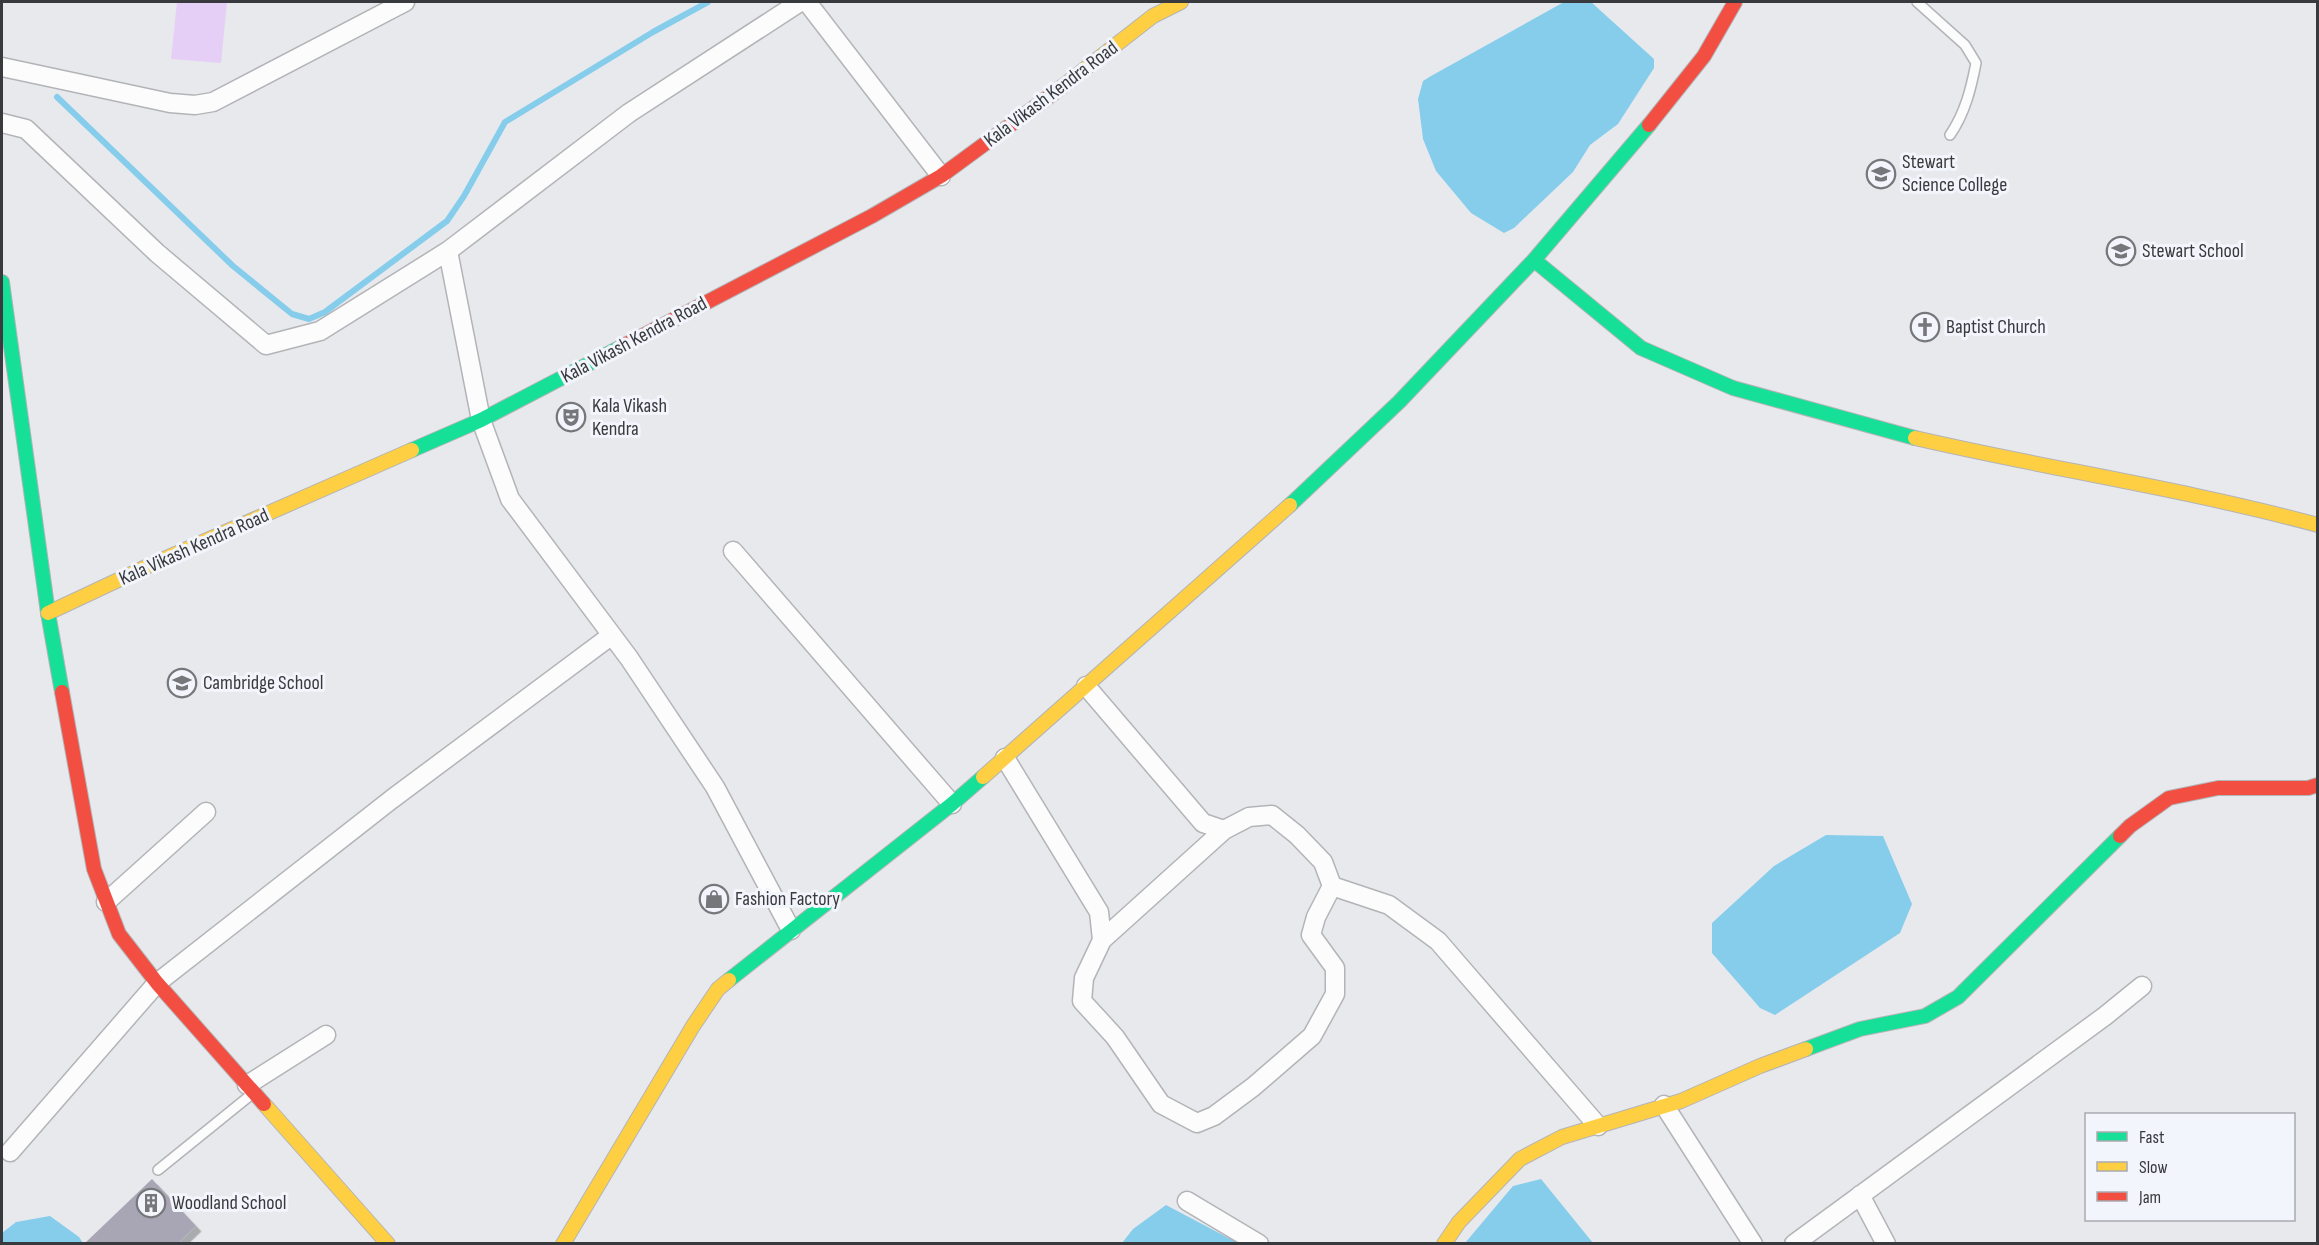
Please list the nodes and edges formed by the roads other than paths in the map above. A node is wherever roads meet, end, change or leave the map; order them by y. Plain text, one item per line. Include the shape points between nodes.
1 (405, 2) edge
2 (800, 2) edge
3 (807, 2) edge
4 (1182, 2) edge
5 (1735, 2) edge
6 (1917, 2) edge
7 (1148, 9) edge
8 (2, 67) edge
9 (2, 123) edge
10 (1950, 135) dead end
11 (941, 176) junction
12 (448, 251) junction
13 (1534, 260) junction
14 (2, 282) edge
15 (4, 314) edge
16 (482, 420) junction
17 (2318, 525) edge
18 (733, 551) dead end
19 (48, 613) junction
20 (612, 635) junction
21 (1086, 687) junction
22 (1005, 758) junction
23 (2318, 785) edge
24 (952, 804) junction
25 (206, 812) dead end
26 (1224, 830) junction
27 (1332, 886) junction
28 (106, 902) junction
29 (791, 930) junction
30 (1102, 940) junction
31 (157, 983) junction
32 (2142, 986) dead end
33 (326, 1035) dead end
34 (251, 1089) junction
35 (1664, 1106) junction
36 (1598, 1125) junction
37 (10, 1152) dead end
38 (158, 1170) dead end
39 (1860, 1195) junction
40 (1187, 1201) dead end
41 (388, 1244) edge
42 (563, 1244) edge
43 (1259, 1244) edge
44 (1444, 1244) edge
45 (1753, 1244) edge
46 (1794, 1244) edge
47 (1886, 1244) edge

1 - 8 street via 213,102 195,105
2 - 12 street via 629,113
3 - 11 street
4 - 7 street, Kala Vikash Kendra Road
5 - 13 street via 1704,56
6 - 10 lane via 1965,45 1976,63 1960,121
7 - 11 street, Kala Vikash Kendra Road via 1062,87
9 - 12 street via 26,129 157,253 266,345 320,331
11 - 16 street, Kala Vikash Kendra Road
12 - 16 street
13 - 17 street via 1641,348 1732,388 1943,445 2248,506
13 - 21 street via 1399,402 1258,536
14 - 15 street
15 - 19 street
16 - 19 street, Kala Vikash Kendra Road
16 - 20 street via 510,499
18 - 24 street
19 - 28 street via 94,868
20 - 29 street via 715,787
20 - 31 street via 392,799
21 - 22 street
21 - 26 street via 1203,823
22 - 24 street
22 - 30 street via 1099,912
23 - 35 street via 2218,788 2169,798 2130,826 1958,997 1925,1017 1860,1029
24 - 29 street
25 - 28 street
26 - 27 street via 1249,817 1272,816 1323,862
26 - 30 street
27 - 30 street via 1311,935 1335,968 1335,994 1312,1036 1253,1087 1214,1116 1197,1123 1161,1104 1115,1037 1082,1001 1084,978
27 - 36 street via 1389,905 1438,941
28 - 31 street via 118,934
29 - 42 street via 718,989
31 - 34 street
31 - 37 street
32 - 39 street
33 - 34 street
34 - 38 lane
34 - 41 street
35 - 36 street
35 - 45 street
36 - 44 street via 1562,1137 1520,1159 1459,1222
39 - 46 street
39 - 47 street
40 - 43 street

